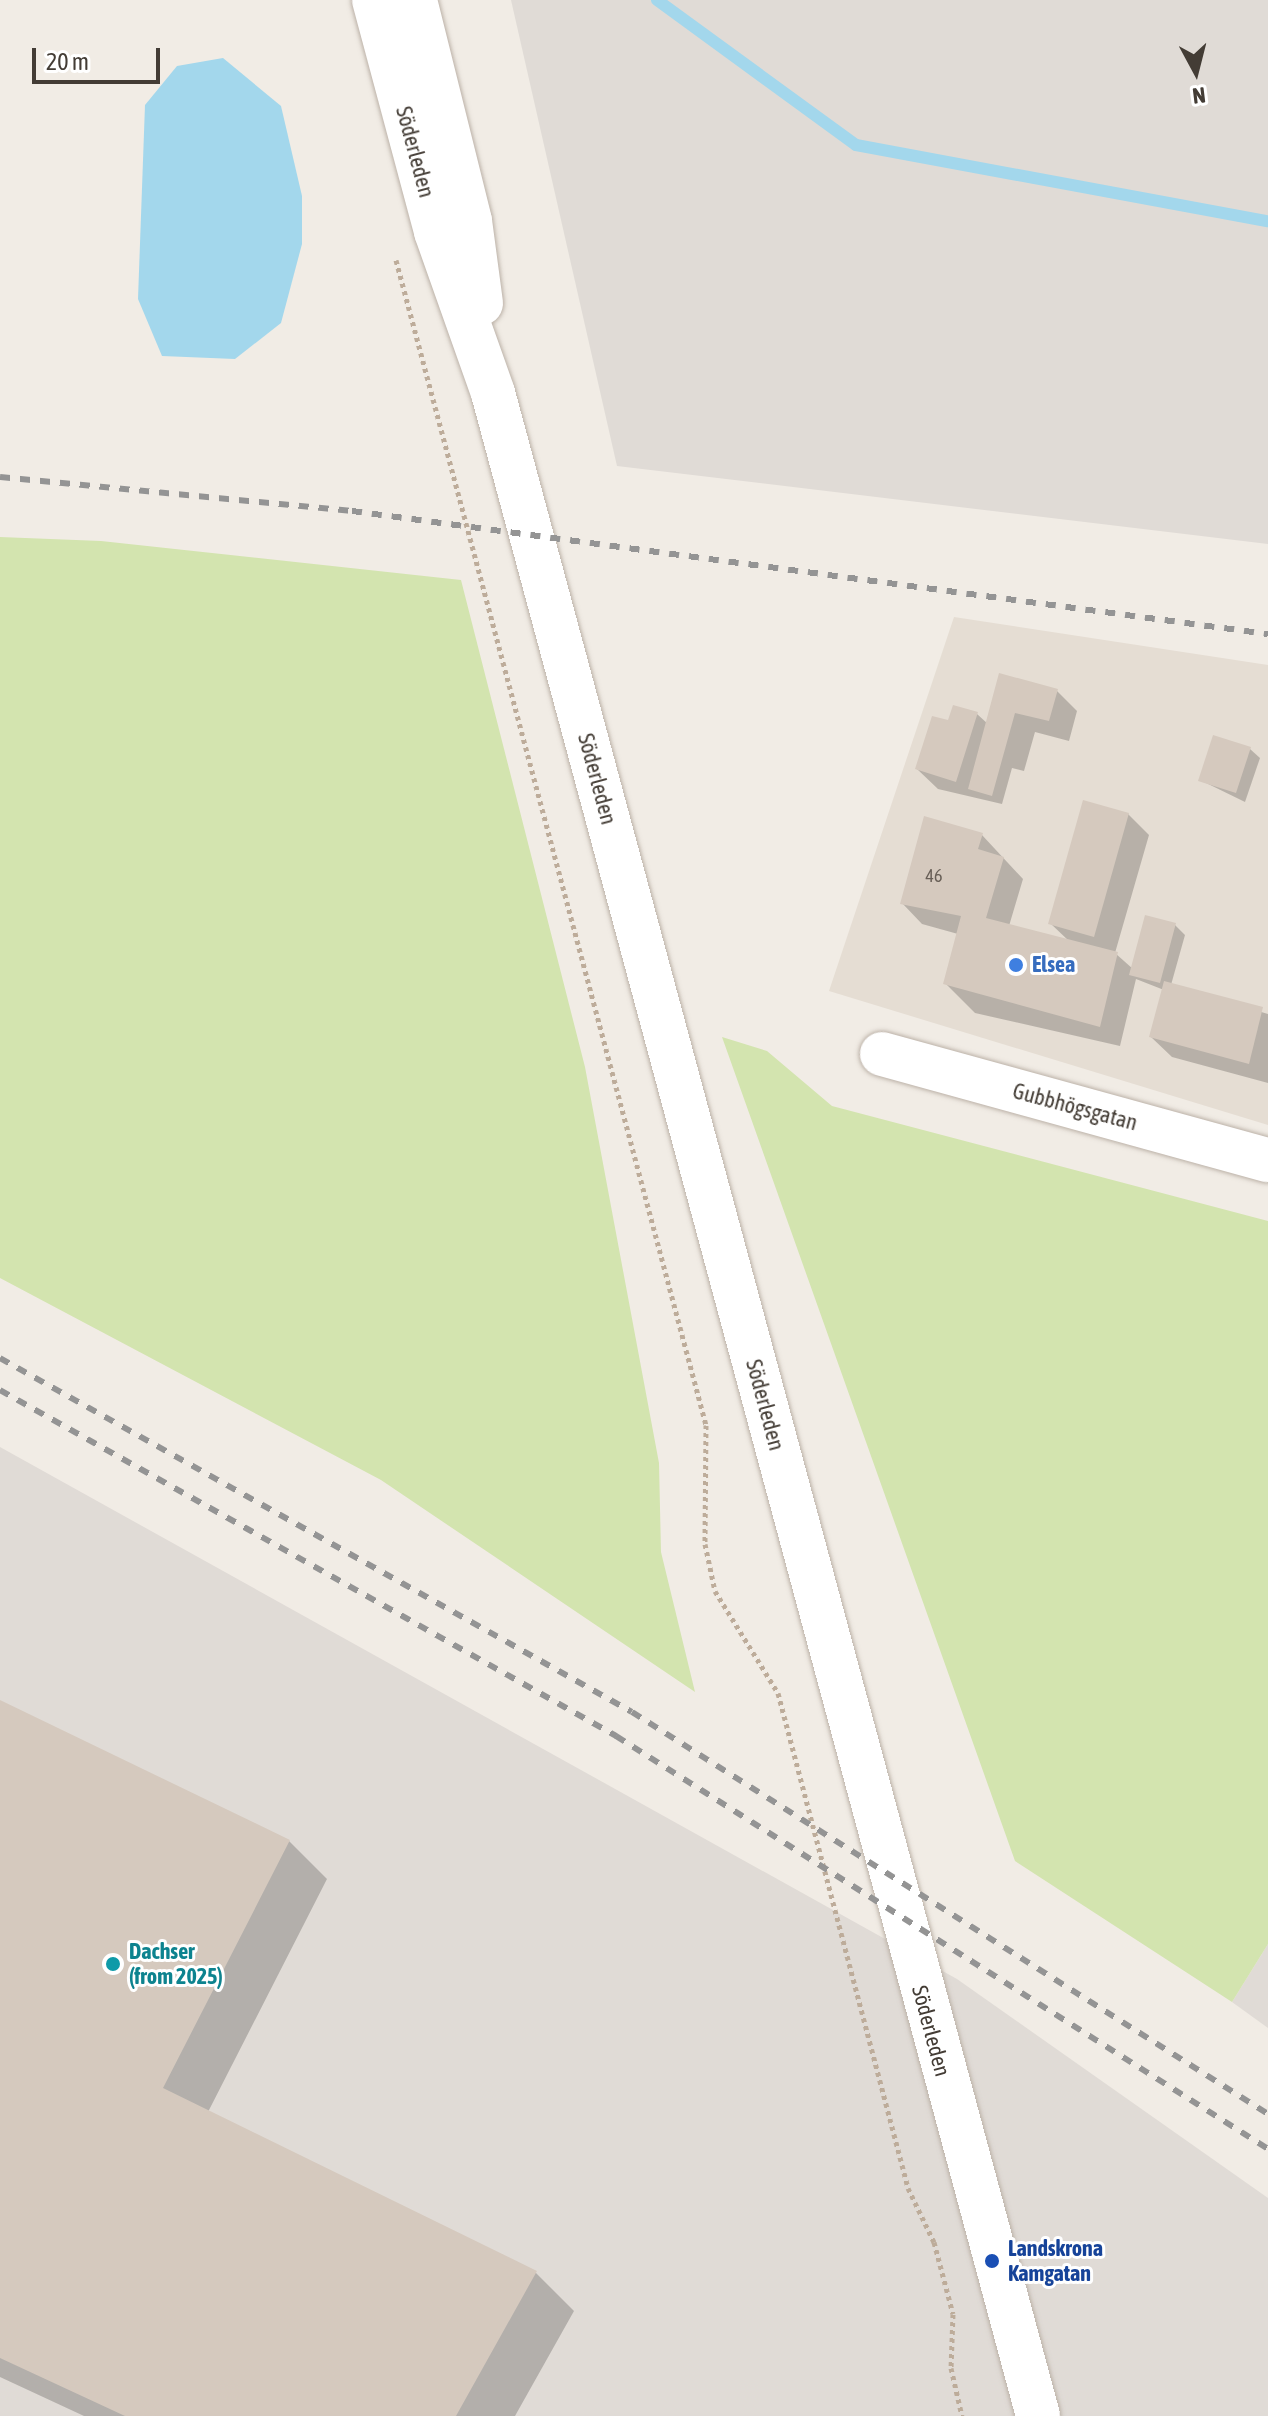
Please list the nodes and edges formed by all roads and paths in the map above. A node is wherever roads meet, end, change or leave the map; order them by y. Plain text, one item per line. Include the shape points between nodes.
1 (374, 0) edge
2 (415, 0) edge
3 (395, 256) dead end
4 (493, 393) junction
5 (882, 1054) dead end
6 (1268, 1160) edge
7 (962, 2416) edge
8 (1038, 2416) edge

1 - 4 street, Söderleden via 436,232
2 - 4 street, Söderleden via 470,221
3 - 7 path via 706,1425 705,1544 715,1591 778,1693 908,2188 934,2242 953,2314 951,2368
4 - 8 street, Söderleden
5 - 6 street, Gubbhögsgatan

